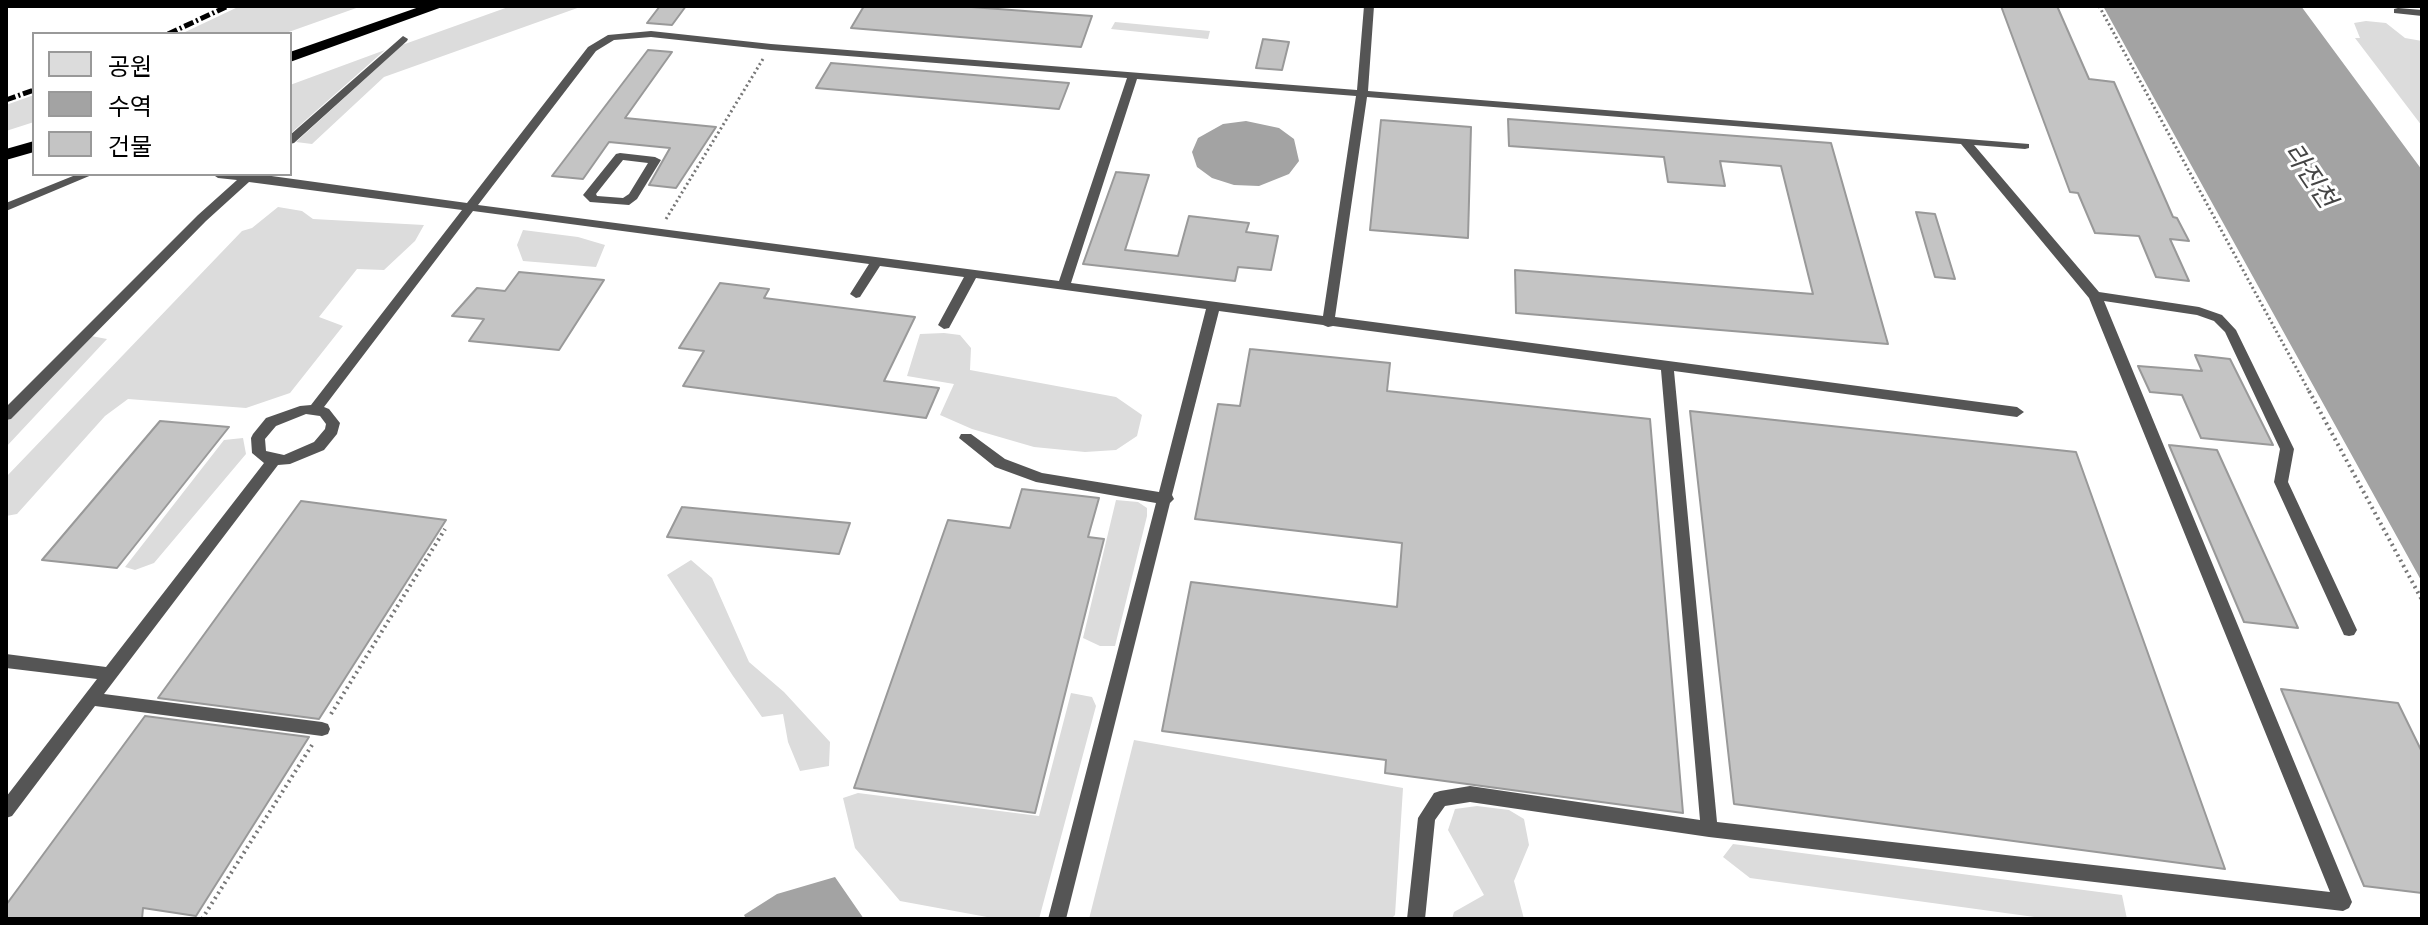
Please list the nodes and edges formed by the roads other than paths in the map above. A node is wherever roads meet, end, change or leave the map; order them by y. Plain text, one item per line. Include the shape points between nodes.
1 (437, 6) edge
2 (1369, 6) edge
3 (2398, 11) dead end
4 (2422, 13) edge
5 (403, 39) dead end
6 (292, 56) edge
7 (1133, 76) junction
8 (1362, 94) junction
9 (292, 139) edge
10 (1964, 141) junction
11 (2025, 146) dead end
12 (32, 147) edge
13 (6, 155) edge
14 (83, 176) edge
15 (249, 176) edge
16 (610, 202) junction
17 (468, 206) junction
18 (6, 207) edge
19 (593, 222) junction
20 (877, 261) junction
21 (972, 274) junction
22 (1064, 286) junction
23 (856, 294) dead end
24 (2095, 296) junction
25 (1213, 308) junction
26 (1328, 323) junction
27 (944, 325) dead end
28 (1667, 367) junction
29 (315, 409) junction
30 (2017, 412) dead end
31 (6, 415) edge
32 (966, 438) dead end
33 (274, 460) junction
34 (1167, 499) junction
35 (2349, 630) dead end
36 (6, 661) edge
37 (110, 674) junction
38 (91, 699) junction
39 (322, 729) dead end
40 (6, 810) edge
41 (1709, 829) junction
42 (1057, 919) edge
43 (1416, 919) edge

1 - 6 highway
2 - 8 lane
3 - 4 lane
5 - 9 lane
7 - 8 lane
7 - 17 lane via 651,34 612,37 592,49
7 - 22 lane
8 - 10 lane
8 - 26 lane
10 - 11 lane
10 - 24 lane
12 - 13 highway
14 - 18 lane
15 - 17 lane
15 - 31 lane
16 - 16 lane via 589,195 613,161 620,156 655,160 633,196
16 - 19 lane
17 - 19 lane
17 - 29 lane
19 - 20 lane
20 - 21 lane
20 - 23 lane
21 - 22 lane
21 - 27 lane
22 - 25 lane
24 - 35 lane via 2199,311 2230,330 2287,449 2281,482
24 - 41 lane via 2343,902
25 - 26 lane
25 - 34 lane
26 - 28 lane
28 - 30 lane
28 - 41 lane
29 - 33 lane via 281,416 263,430 259,453
29 - 33 lane via 333,423 327,438 309,453
32 - 34 lane via 1000,463 1041,478
33 - 37 lane
34 - 42 lane
36 - 37 lane
37 - 38 lane
38 - 39 lane
38 - 40 lane
41 - 43 lane via 1470,794 1440,799 1427,818

